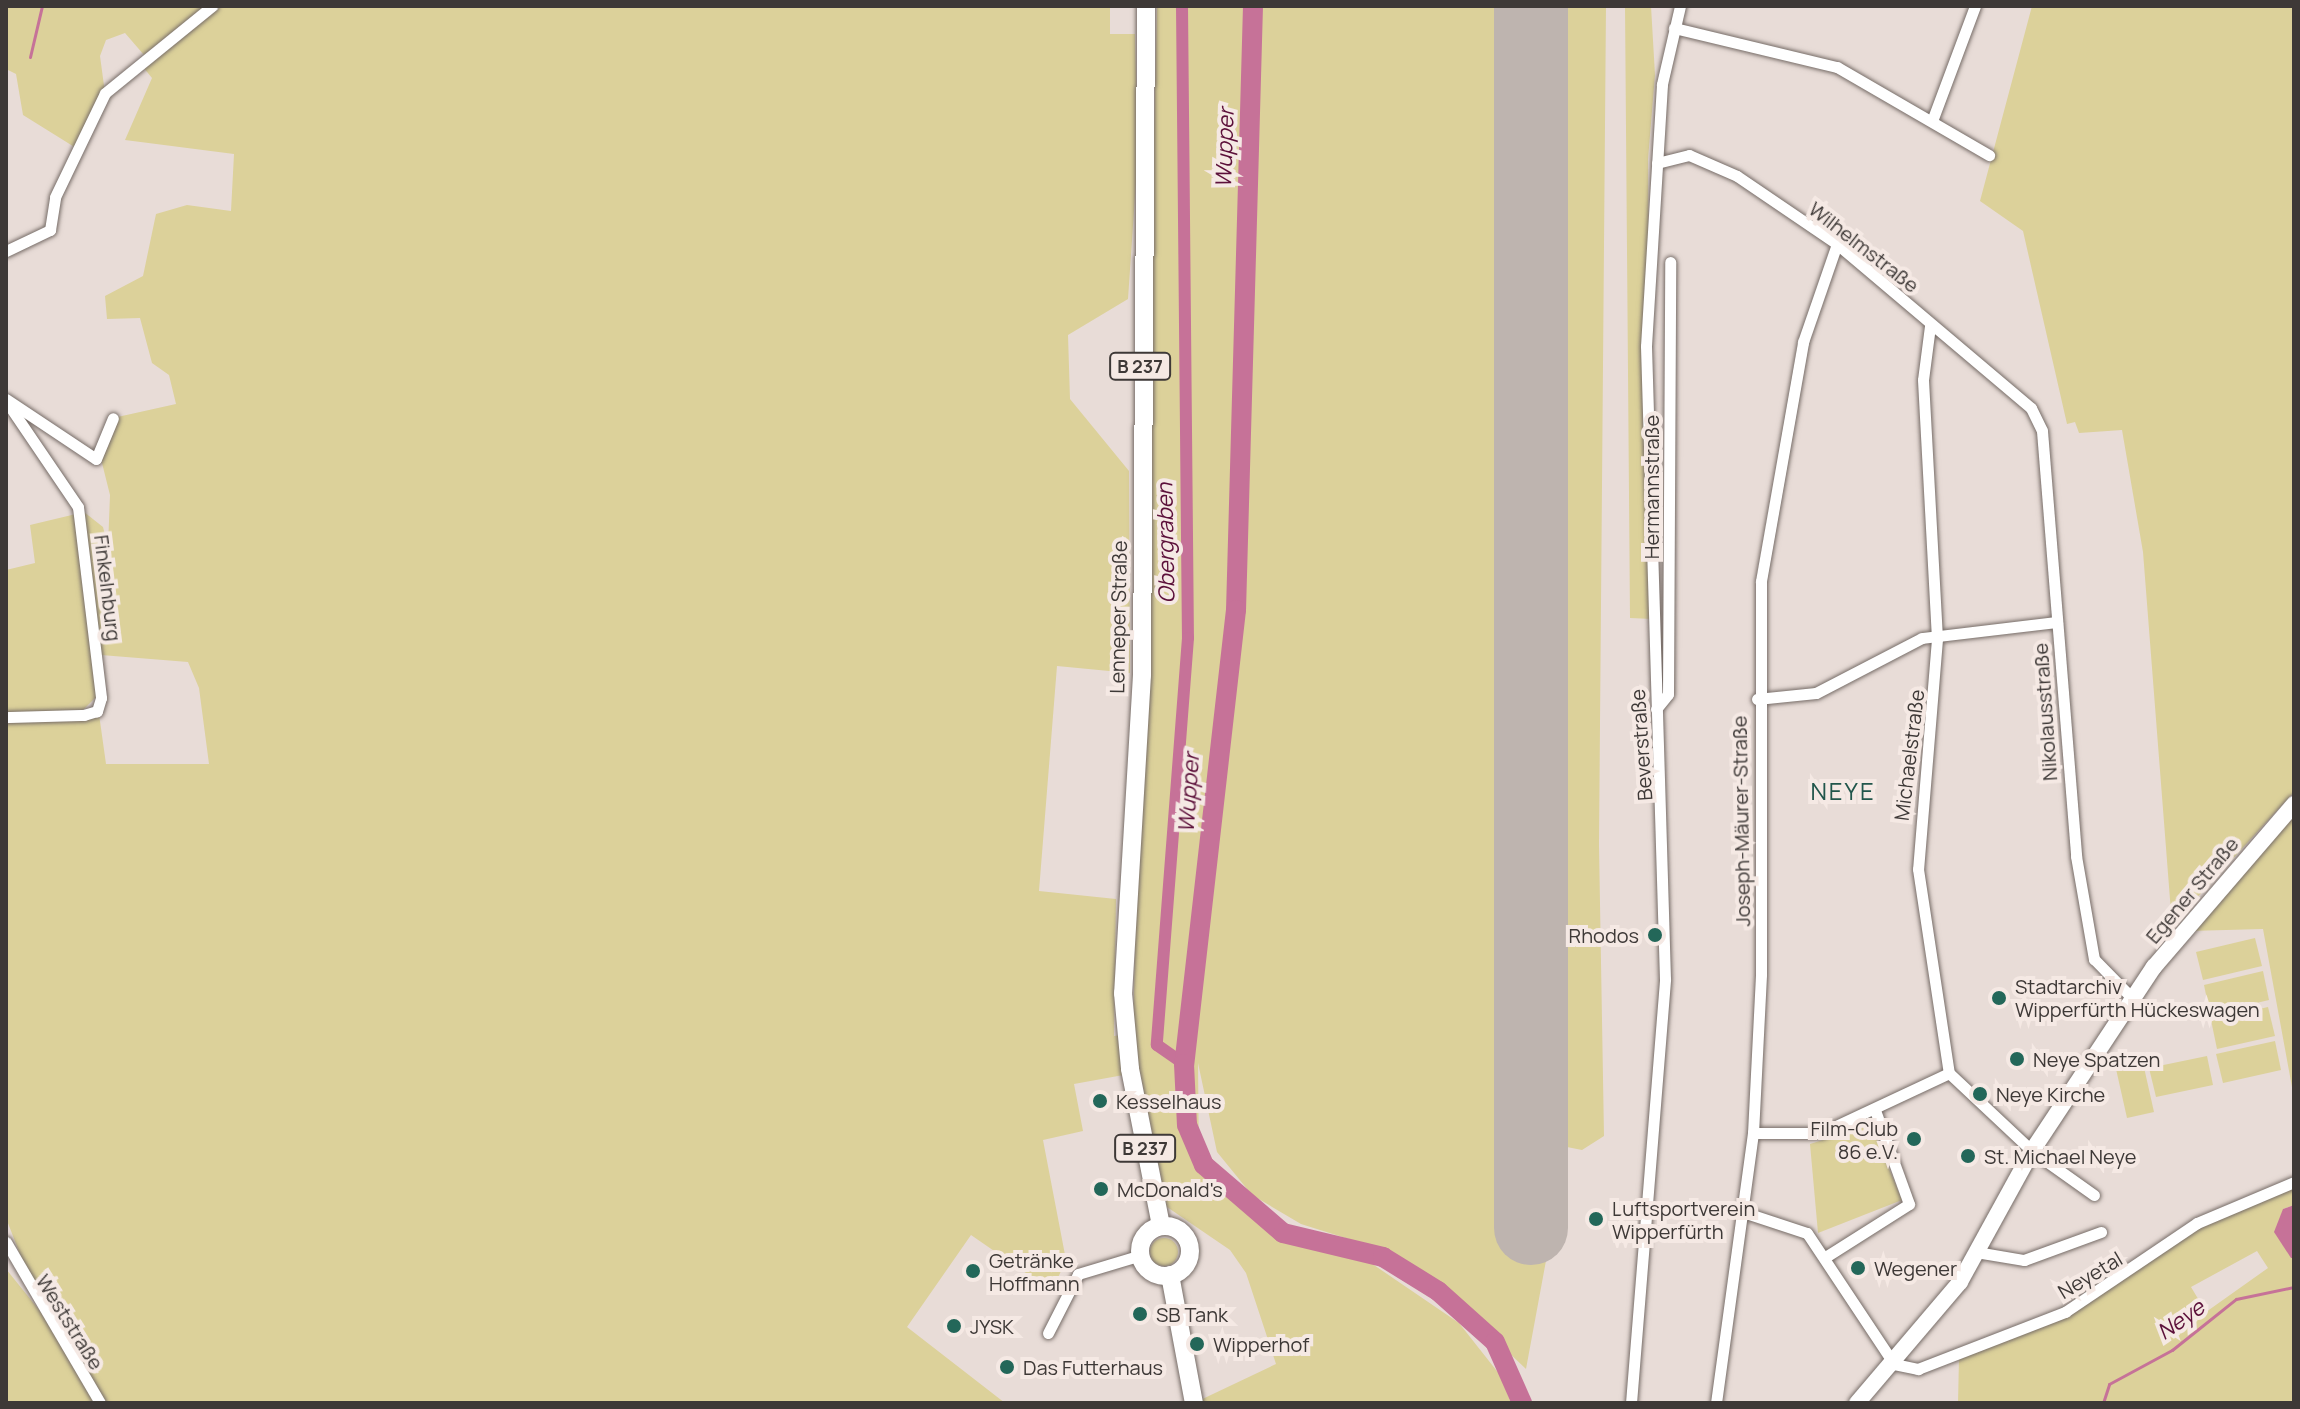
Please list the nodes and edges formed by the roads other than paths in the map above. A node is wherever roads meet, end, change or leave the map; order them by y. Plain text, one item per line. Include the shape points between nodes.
1 (212, 6) edge
2 (1146, 6) edge
3 (1680, 6) edge
4 (1975, 6) edge
5 (1674, 28) junction
6 (1932, 121) junction
7 (1989, 155) dead end
8 (1657, 163) junction
9 (1837, 244) junction
10 (6, 251) edge
11 (1670, 262) dead end
12 (1930, 326) junction
13 (6, 400) edge
14 (2031, 408) joint
15 (113, 418) dead end
16 (2057, 622) junction
17 (1937, 639) junction
18 (1757, 699) junction
19 (1656, 709) junction
20 (6, 717) edge
21 (2294, 804) edge
22 (2132, 998) junction
23 (1949, 1073) junction
24 (1875, 1110) junction
25 (1753, 1133) junction
26 (2032, 1151) junction
27 (2294, 1182) edge
28 (2094, 1195) dead end
29 (1743, 1212) junction
30 (1161, 1226) junction
31 (2101, 1232) dead end
32 (6, 1242) edge
33 (1976, 1252) junction
34 (1141, 1255) junction
35 (1827, 1256) junction
36 (8, 1260) edge
37 (1170, 1275) junction
38 (1048, 1333) dead end
39 (1894, 1364) junction
40 (100, 1403) edge
41 (1194, 1403) edge
42 (1631, 1403) edge
43 (1716, 1403) edge
44 (1857, 1403) edge

1 - 10 street via 120,78 89,118 55,197 50,230
2 - 30 main road, Lenneper Straße / B 237 via 1142,675 1123,993
3 - 5 street, Beverstraße
4 - 6 street
5 - 6 street via 1837,67
5 - 8 street, Beverstraße via 1662,84
6 - 7 street
8 - 9 street, Wilhelmstraße via 1705,158
8 - 19 street, Beverstraße via 1646,346
9 - 12 street, Wilhelmstraße
9 - 18 street, Joseph-Mäurer-Straße via 1792,394 1761,581
11 - 19 street, Hermannstraße via 1668,694
12 - 14 street, Wilhelmstraße
12 - 17 street, Michaelstraße via 1923,380
13 - 15 street, Finkelnburg via 96,459
13 - 20 street, Finkelnburg via 78,507 101,698 97,711 84,715
14 - 16 street, Nikolausstraße via 2042,431
16 - 17 street
16 - 22 street, Nikolausstraße via 2064,762 2094,959
17 - 18 street via 1897,646 1816,693
17 - 23 street, Michaelstraße via 1935,725 1917,812 1918,869
18 - 25 street, Joseph-Mäurer-Straße via 1761,974
19 - 42 street, Beverstraße via 1665,979
21 - 22 street, Egener Straße
22 - 26 street, Egener Straße
23 - 24 street
23 - 26 street
24 - 25 street via 1821,1133
24 - 35 street via 1909,1204
25 - 29 street, Joseph-Mäurer-Straße
26 - 28 street
26 - 33 street, Egener Straße
27 - 39 street, Neyetal via 2197,1223 2065,1312 1959,1358 1918,1369
29 - 35 street via 1778,1219
29 - 43 street, Joseph-Mäurer-Straße
30 - 34 main road via 1147,1234
30 - 37 main road via 1179,1230 1189,1246 1183,1268
31 - 33 street via 2024,1260
32 - 36 street
33 - 39 street, Egener Straße
34 - 37 main road via 1148,1269
34 - 38 street via 1078,1274
35 - 39 street
36 - 40 street, Weststraße
37 - 41 main road
39 - 44 street, Egener Straße

